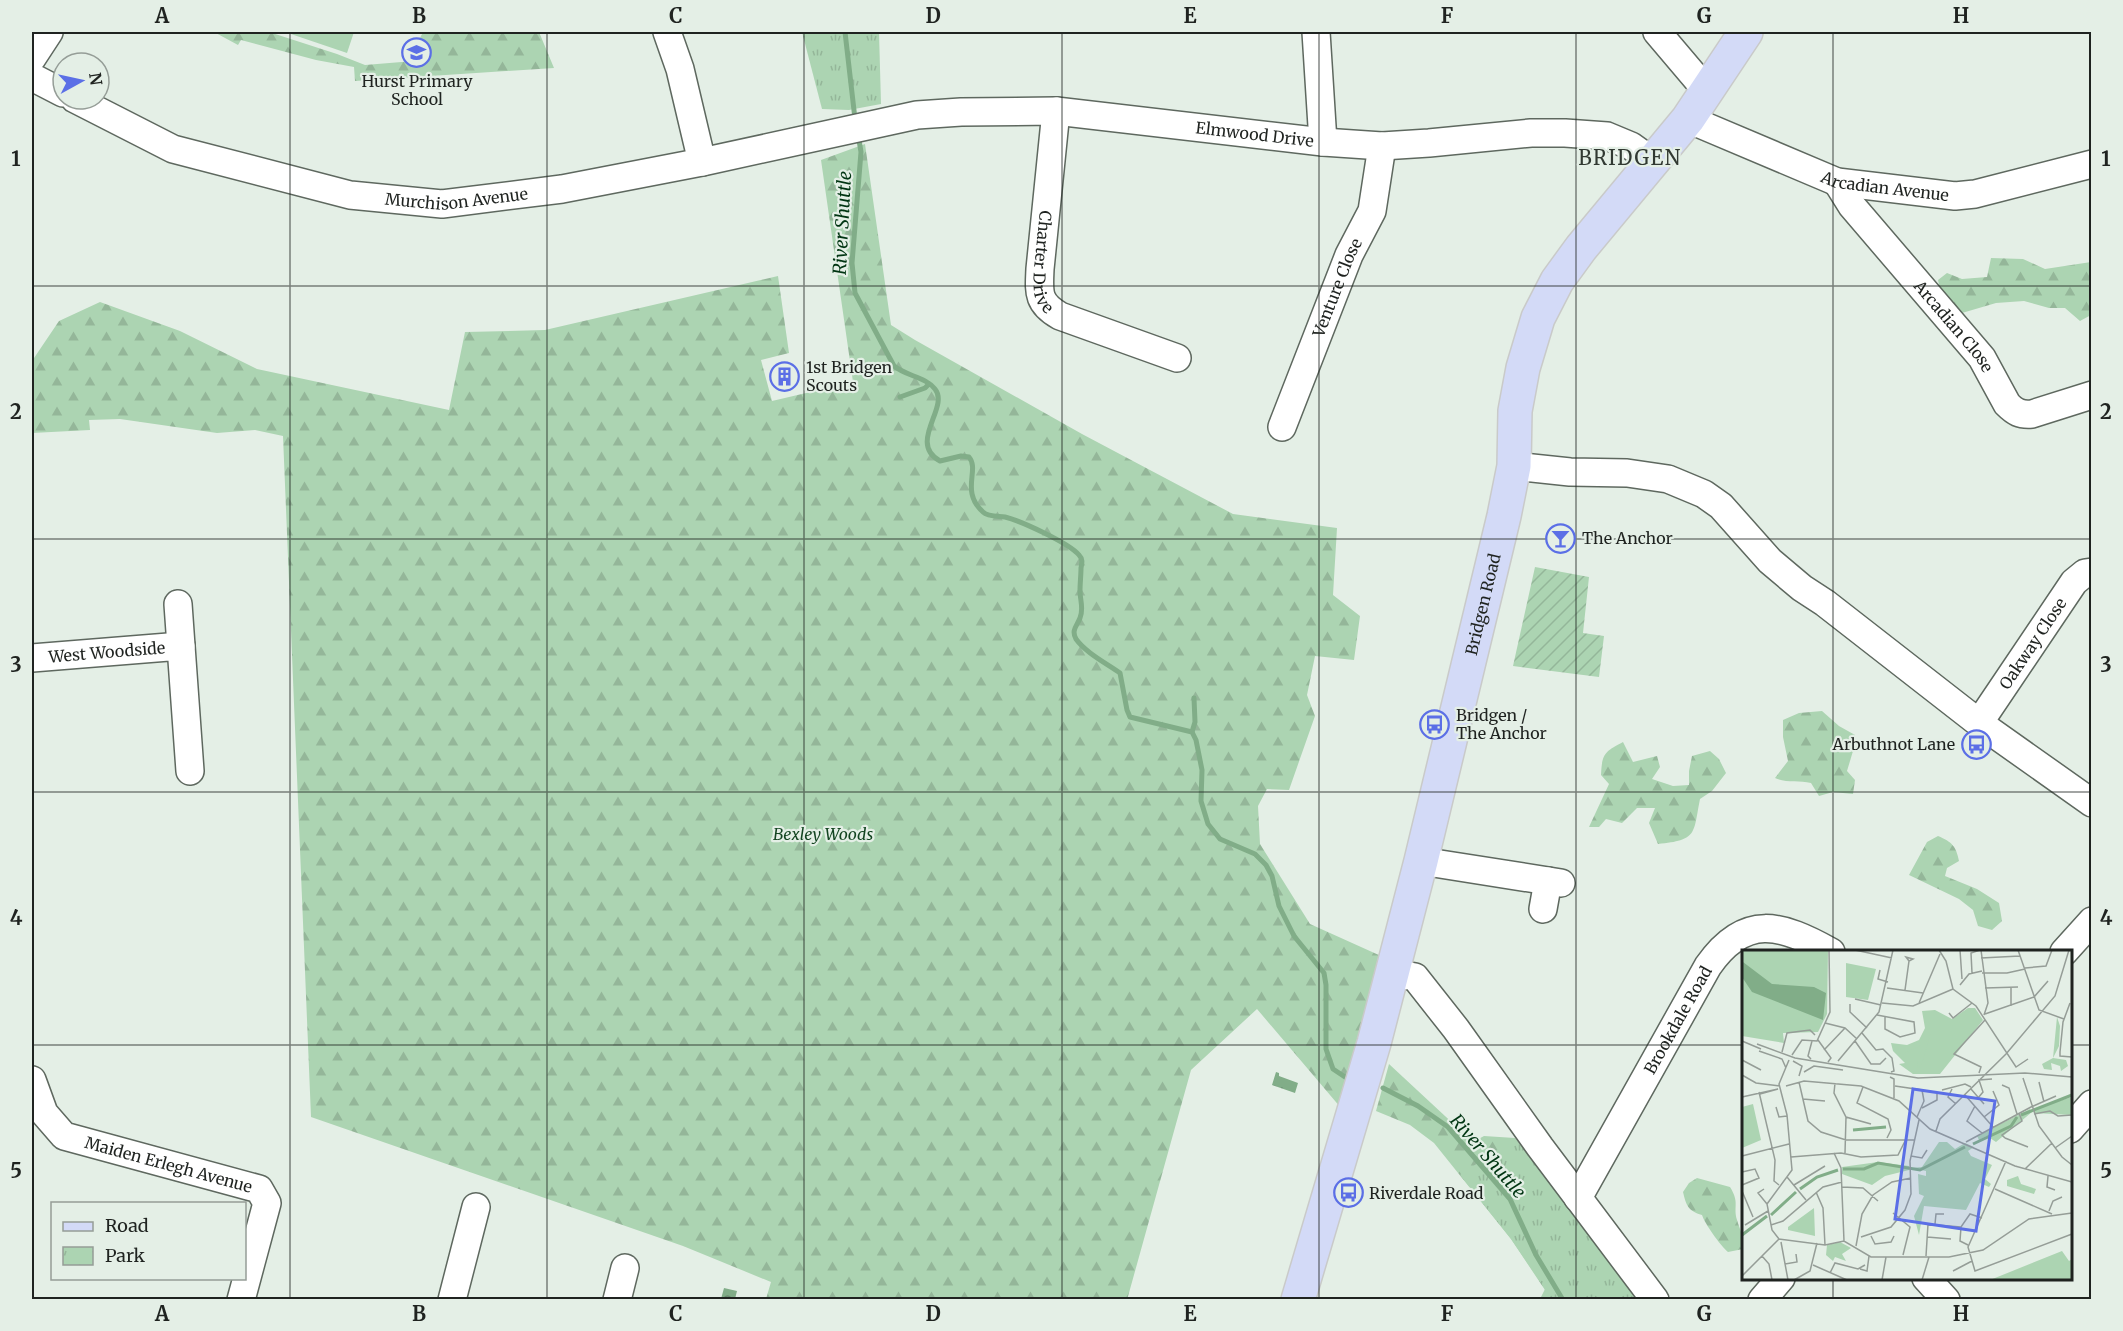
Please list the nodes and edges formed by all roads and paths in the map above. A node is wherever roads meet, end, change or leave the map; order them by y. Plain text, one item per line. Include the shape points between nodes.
1 (49, 32) edge
2 (667, 32) edge
3 (1316, 32) edge
4 (1657, 32) edge
5 (1746, 32) edge
6 (32, 58) edge
7 (32, 77) edge
8 (51, 87) edge
9 (1707, 91) junction
10 (99, 111) edge
11 (1056, 111) junction
12 (1688, 118) junction
13 (850, 129) joint
14 (1323, 142) junction
15 (1382, 146) junction
16 (1652, 161) junction
17 (702, 162) junction
18 (2091, 165) edge
19 (1838, 182) junction
20 (1177, 358) dead end
21 (2091, 395) edge
22 (1282, 427) dead end
23 (1514, 466) junction
24 (2091, 572) edge
25 (178, 604) dead end
26 (181, 646) junction
27 (32, 658) edge
28 (1980, 723) junction
29 (190, 771) dead end
30 (2091, 803) edge
31 (1421, 861) junction
32 (1543, 909) dead end
33 (2091, 921) edge
34 (1829, 950) edge
35 (2065, 950) edge
36 (1392, 973) junction
37 (32, 1080) edge
38 (2091, 1104) edge
39 (2072, 1127) edge
40 (1578, 1198) junction
41 (476, 1207) dead end
42 (625, 1268) dead end
43 (1779, 1280) edge
44 (1928, 1280) edge
45 (241, 1299) edge
46 (452, 1299) edge
47 (617, 1299) edge
48 (1298, 1299) edge
49 (1655, 1299) edge
50 (1762, 1299) edge
51 (1946, 1299) edge

1 - 6 street
2 - 17 street
3 - 14 street
4 - 9 street
5 - 9 main road, Bridgen Road
7 - 8 street
9 - 12 main road, Bridgen Road
10 - 17 street, Murchison Avenue via 173,149 350,195 442,204 562,189
11 - 13 street, Elmwood Drive via 916,115
11 - 14 street, Elmwood Drive
11 - 20 street, Charter Drive via 1040,269 1042,301 1060,316
12 - 16 main road, Bridgen Road
12 - 19 street, Arcadian Avenue
13 - 17 street, Murchison Avenue
14 - 15 street, Elmwood Drive
15 - 16 street, Elmwood Drive via 1565,133 1607,136
15 - 22 street, Venture Close via 1372,211 1349,255
16 - 23 main road, Bridgen Road via 1557,281 1538,318 1515,411
18 - 19 street, Arcadian Avenue via 1955,196
19 - 21 street, Arcadian Close via 1852,206 1982,358 2013,410 2032,414
23 - 28 street via 1668,479 1704,494 1721,506 1770,561
23 - 31 main road, Bridgen Road
24 - 28 street, Oakway Close via 2074,582
25 - 26 street, West Woodside
26 - 27 street, West Woodside
26 - 29 street, West Woodside
28 - 30 street
31 - 32 street via 1554,882
31 - 36 main road, Bridgen Road
33 - 35 street
34 - 40 street, Brookdale Road via 1787,930 1770,928 1740,934 1728,942 1708,966
36 - 40 street via 1415,977
36 - 48 main road, Bridgen Road
37 - 45 street, Maiden Erlegh Avenue via 44,1113 64,1136 259,1189 267,1203
38 - 39 street
40 - 49 street
41 - 46 street
42 - 47 street
43 - 50 street
44 - 51 street

